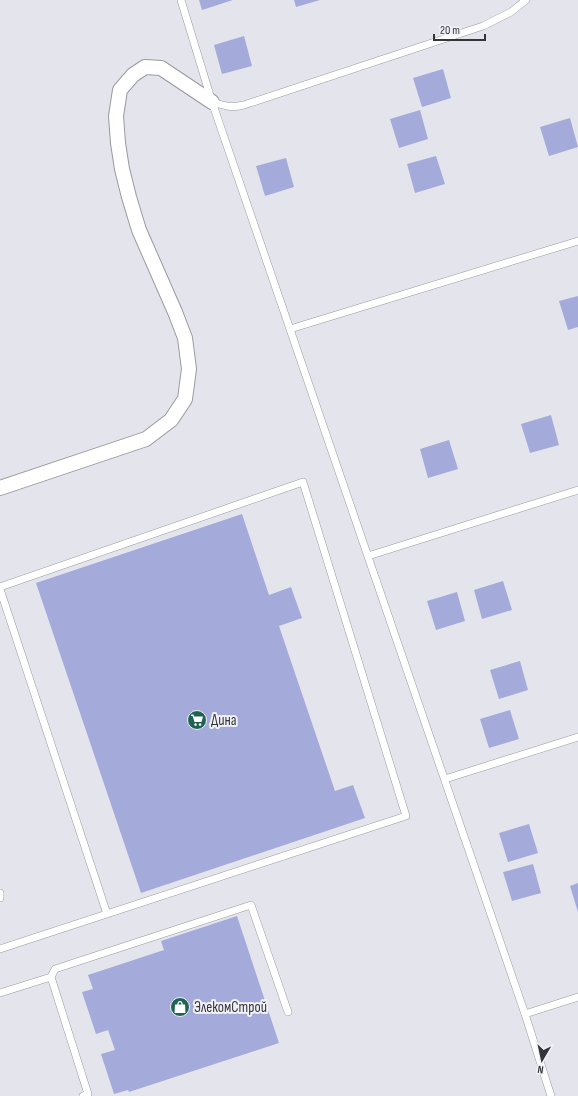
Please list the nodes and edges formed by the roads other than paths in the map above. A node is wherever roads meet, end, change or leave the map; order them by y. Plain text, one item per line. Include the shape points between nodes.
1 (181, 0) edge
2 (526, 0) edge
3 (212, 102) junction
4 (578, 241) edge
5 (290, 329) junction
6 (0, 488) edge
7 (578, 490) edge
8 (368, 556) junction
9 (0, 588) edge
10 (578, 737) edge
11 (445, 779) junction
12 (0, 893) edge
13 (0, 898) edge
14 (107, 914) junction
15 (0, 949) edge
16 (51, 977) junction
17 (0, 993) edge
18 (578, 997) edge
19 (288, 1012) dead end
20 (525, 1014) junction
21 (83, 1096) edge
22 (551, 1096) edge

1 - 3 lane
2 - 3 lane via 511,12 483,26 244,105 234,107
3 - 5 lane
3 - 6 street via 160,68 146,67 133,75 120,90 116,116 122,169 139,230 185,338 189,368 185,399 171,420 146,439
4 - 5 lane
5 - 8 lane
7 - 8 lane
8 - 11 lane
9 - 14 lane
9 - 14 lane via 303,482 406,816
10 - 11 lane
11 - 20 lane
12 - 13 lane
14 - 15 lane
16 - 17 lane
16 - 19 lane via 55,969 251,905
16 - 21 lane via 88,1094
18 - 20 lane
20 - 22 lane

